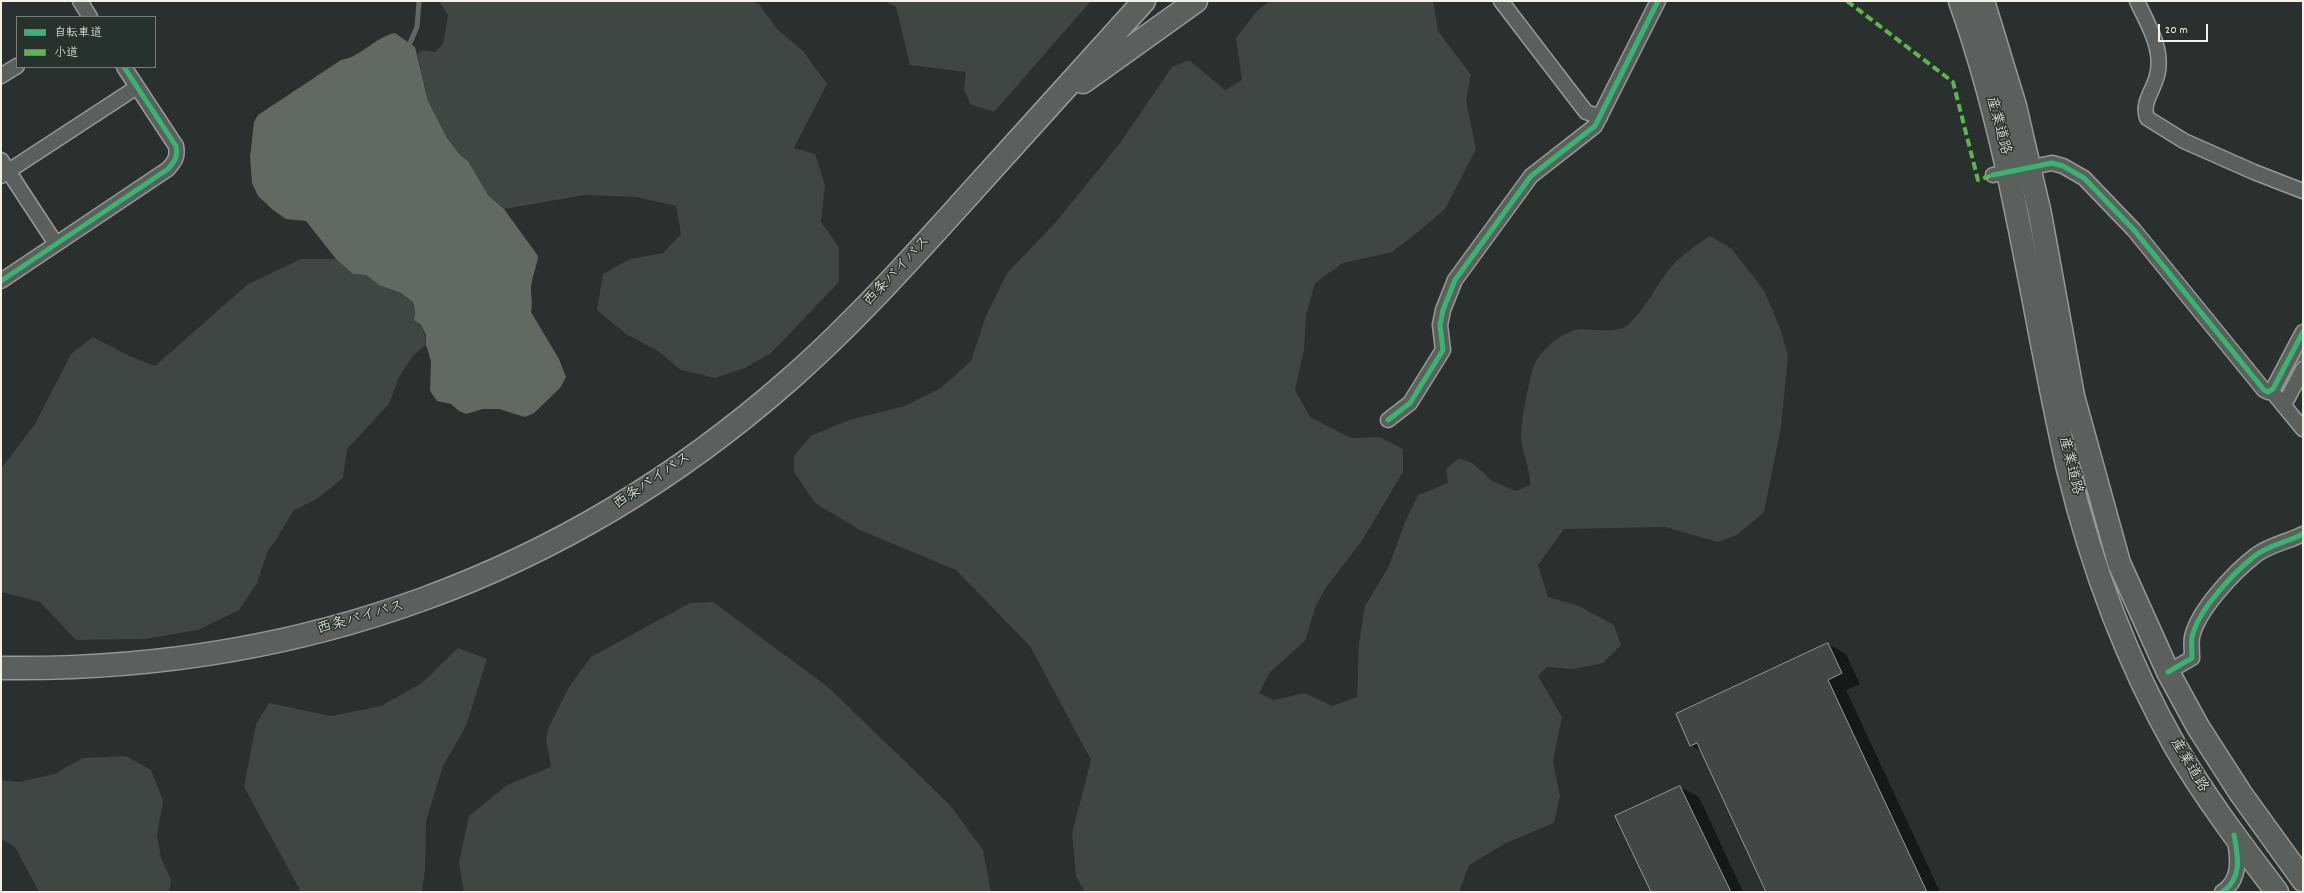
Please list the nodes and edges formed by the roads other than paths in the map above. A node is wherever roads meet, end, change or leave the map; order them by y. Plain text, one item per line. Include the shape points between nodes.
1 (80, 1) edge
2 (1144, 1) edge
3 (1196, 1) edge
4 (1501, 1) edge
5 (1658, 1) edge
6 (1960, 1) edge
7 (1982, 1) edge
8 (2137, 1) edge
9 (89, 16) edge
10 (16, 67) edge
11 (125, 68) edge
12 (1, 76) edge
13 (137, 87) junction
14 (1049, 106) junction
15 (1600, 117) junction
16 (3, 169) edge
17 (2010, 171) junction
18 (2303, 190) edge
19 (56, 244) junction
20 (1, 281) edge
21 (2303, 332) edge
22 (2303, 369) edge
23 (2271, 390) junction
24 (2284, 405) junction
25 (1388, 420) dead end
26 (2303, 429) edge
27 (2303, 534) edge
28 (1, 668) edge
29 (2168, 672) junction
30 (2234, 835) junction
31 (2303, 880) edge
32 (2222, 892) edge
33 (2277, 892) edge

1 - 9 street
2 - 14 main road, 西条バイパス
3 - 14 main road
4 - 15 street via 1586,112
5 - 15 street
6 - 17 main road, 産業道路
7 - 17 main road, 産業道路 via 2015,106
8 - 18 street via 2153,35 2158,58 2158,72 2145,107 2147,118 2184,141 2254,172
10 - 12 street
11 - 13 street
13 - 16 street
13 - 19 street via 176,146 178,155 175,162
14 - 28 main road, 西条バイパス via 905,266 789,380 734,426 662,477 602,515 549,544 476,579 414,604 335,628 277,642 211,655 137,664 63,669
15 - 25 street via 1595,126 1531,176 1455,280 1443,310 1440,326 1443,350 1410,403
16 - 19 street
17 - 23 street via 2052,163 2084,178 2134,230 2264,390
17 - 29 main road, 産業道路 via 2040,214 2073,396 2105,515 2119,563
17 - 30 main road, 産業道路 via 2018,229 2069,470 2104,586 2154,706 2176,747
19 - 20 street
21 - 23 street
22 - 24 street
23 - 24 street
24 - 26 street
27 - 29 street via 2284,540 2256,555 2236,575 2200,615 2192,637 2192,658
29 - 31 main road, 産業道路 via 2217,758
30 - 32 street via 2239,864 2234,877
30 - 33 main road, 産業道路

